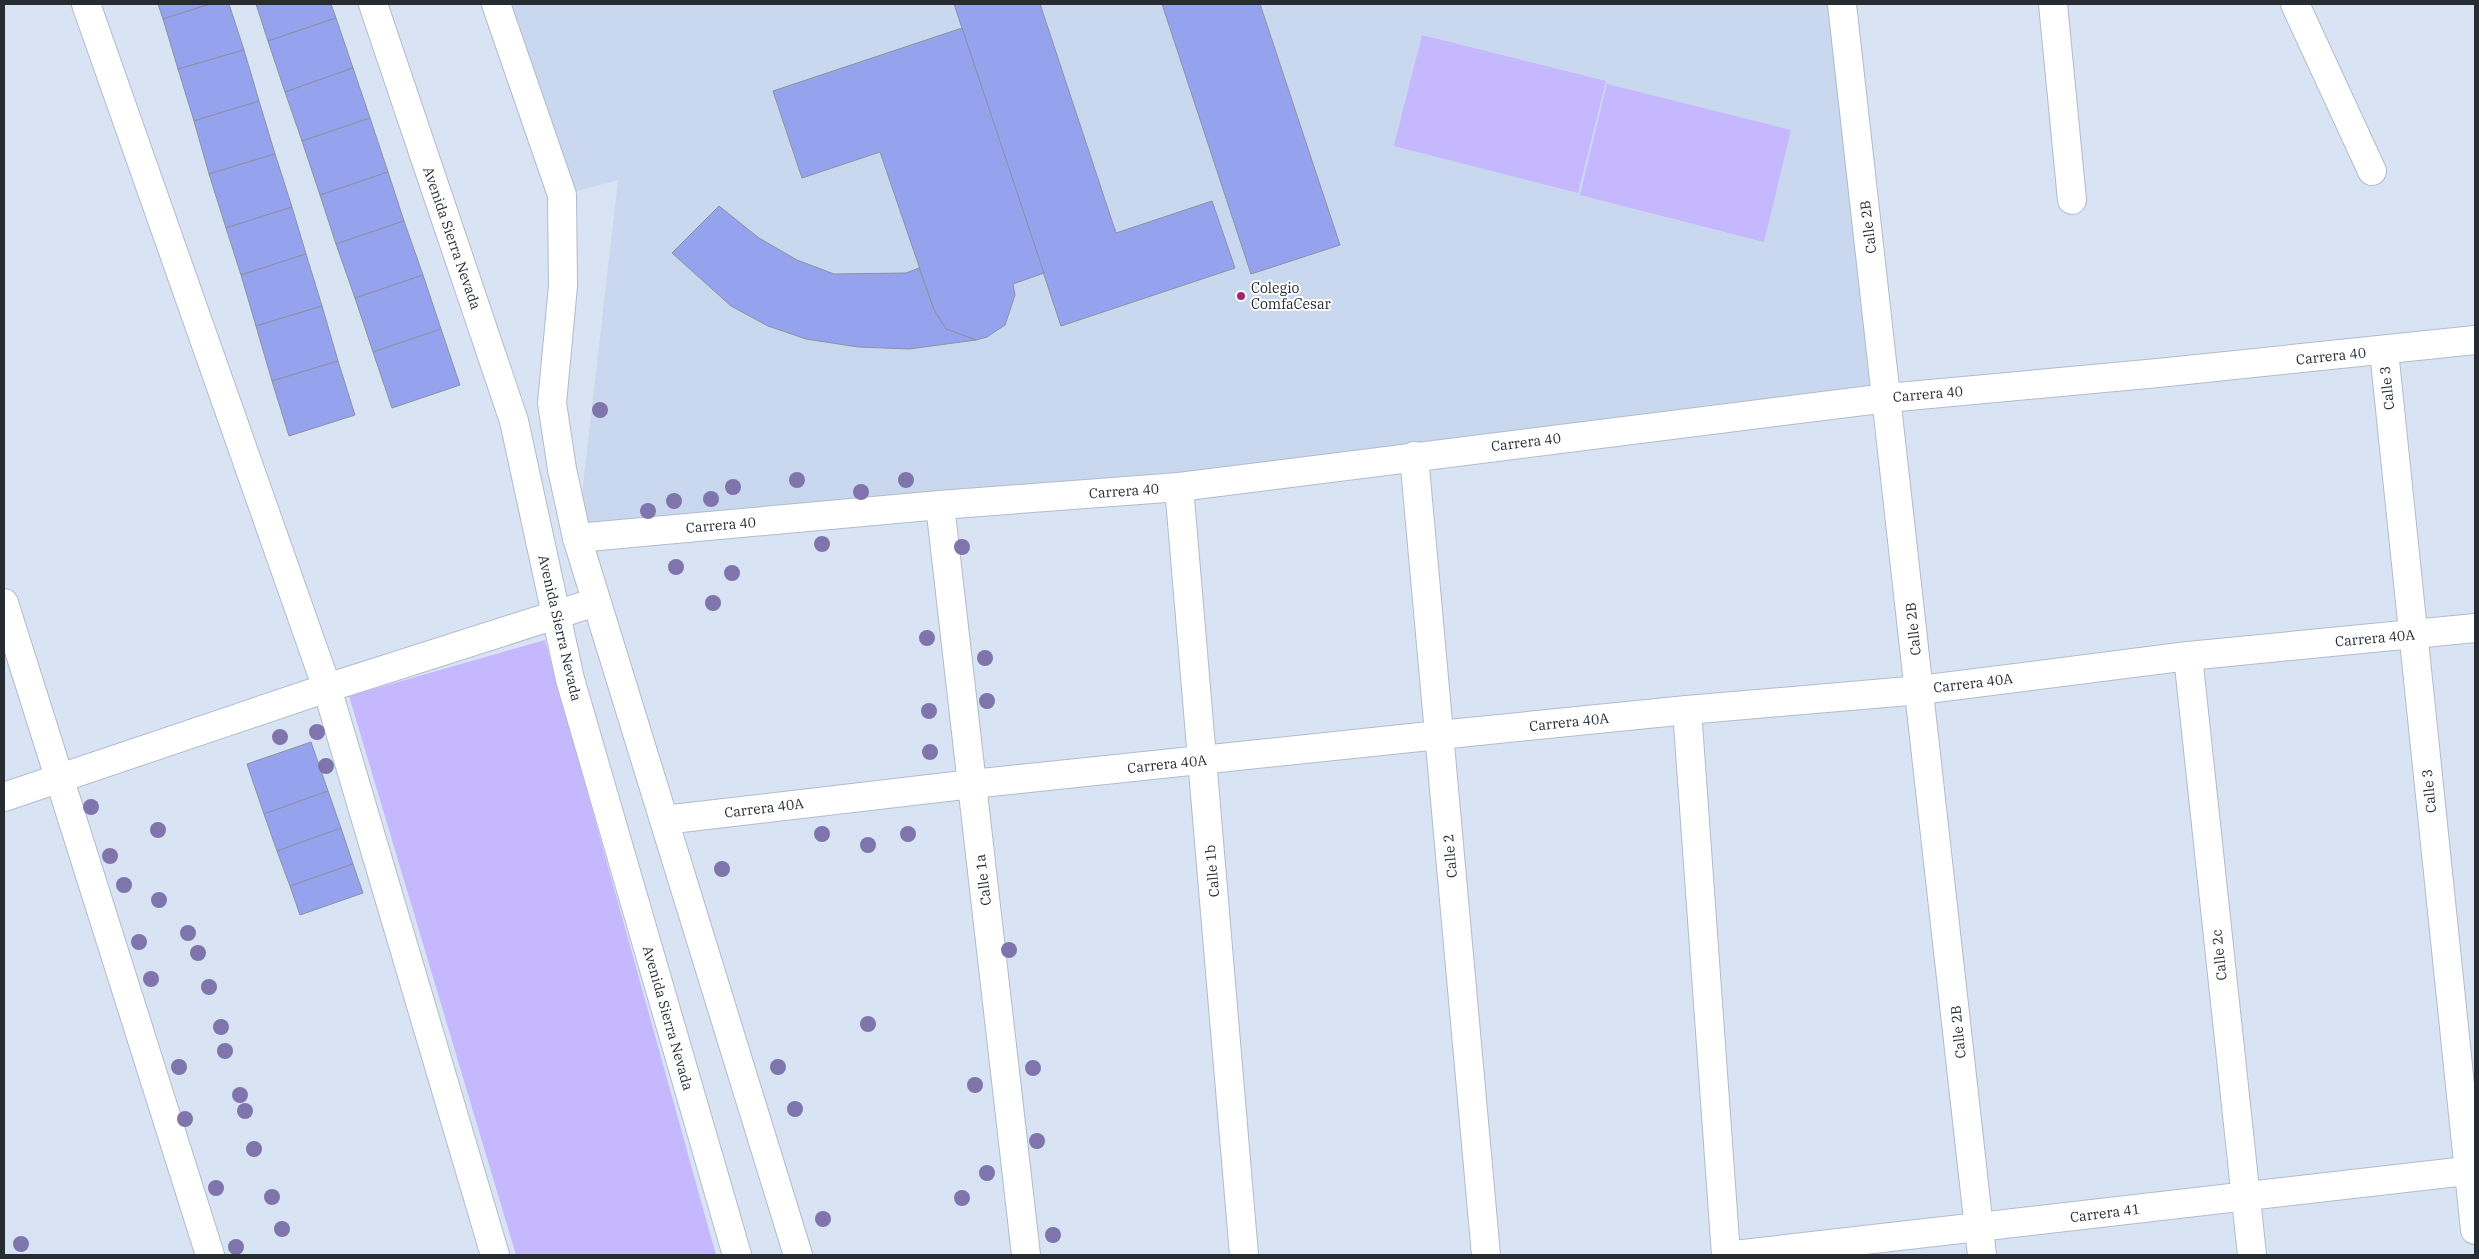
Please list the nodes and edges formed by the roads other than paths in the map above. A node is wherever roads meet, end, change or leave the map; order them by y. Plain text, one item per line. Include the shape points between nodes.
1 (86, 4) edge
2 (372, 4) edge
3 (496, 4) edge
4 (1842, 4) edge
5 (2053, 4) edge
6 (2295, 4) edge
7 (2372, 171) dead end
8 (2072, 200) dead end
9 (2475, 340) edge
10 (2384, 351) junction
11 (1888, 398) junction
12 (1414, 456) junction
13 (1179, 487) junction
14 (940, 505) junction
15 (576, 538) junction
16 (596, 602) junction
17 (4, 603) edge
18 (556, 615) junction
19 (2475, 628) edge
20 (2412, 634) junction
21 (2188, 656) junction
22 (326, 688) junction
23 (1920, 690) junction
24 (1687, 710) junction
25 (1439, 735) junction
26 (1203, 760) junction
27 (60, 778) junction
28 (972, 784) junction
29 (4, 797) edge
30 (664, 820) junction
31 (2472, 1170) edge
32 (2245, 1197) junction
33 (1979, 1228) junction
34 (2475, 1230) edge
35 (210, 1255) edge
36 (495, 1255) edge
37 (737, 1255) edge
38 (798, 1255) edge
39 (1026, 1255) edge
40 (1244, 1255) edge
41 (1486, 1255) edge
42 (1726, 1255) edge
43 (1734, 1255) edge
44 (1982, 1255) edge
45 (2252, 1255) edge

1 - 22 street
2 - 18 street, Avenida Sierra Nevada via 514,421
3 - 15 street via 562,195 563,286 552,403
4 - 11 street, Calle 2B
5 - 8 street
6 - 7 street
9 - 10 street, Carrera 40
10 - 11 street, Carrera 40
10 - 20 street, Calle 3
11 - 12 street, Carrera 40
11 - 23 street, Calle 2B
12 - 13 street, Carrera 40
12 - 25 street, Calle 2
13 - 14 street, Carrera 40
13 - 26 street, Calle 1b
14 - 15 street, Carrera 40
14 - 28 street, Calle 1a
15 - 16 street
16 - 18 street
16 - 30 street
17 - 27 street
18 - 22 street
18 - 37 street, Avenida Sierra Nevada via 570,679
19 - 20 street, Carrera 40A
20 - 21 street, Carrera 40A
20 - 31 street, Calle 3
21 - 23 street, Carrera 40A
21 - 32 street, Calle 2c
22 - 27 street
22 - 36 street
23 - 24 street, Carrera 40A
23 - 33 street, Calle 2B
24 - 25 street, Carrera 40A
24 - 42 street
25 - 26 street, Carrera 40A
25 - 41 street, Calle 2
26 - 28 street, Carrera 40A
26 - 40 street, Calle 1b
27 - 29 street
27 - 35 street
28 - 30 street, Carrera 40A
28 - 39 street, Calle 1a
30 - 38 street
31 - 32 street, Carrera 41
31 - 34 street, Calle 3
32 - 33 street, Carrera 41
32 - 45 street, Calle 2c
33 - 43 street, Carrera 41
33 - 44 street, Calle 2B

